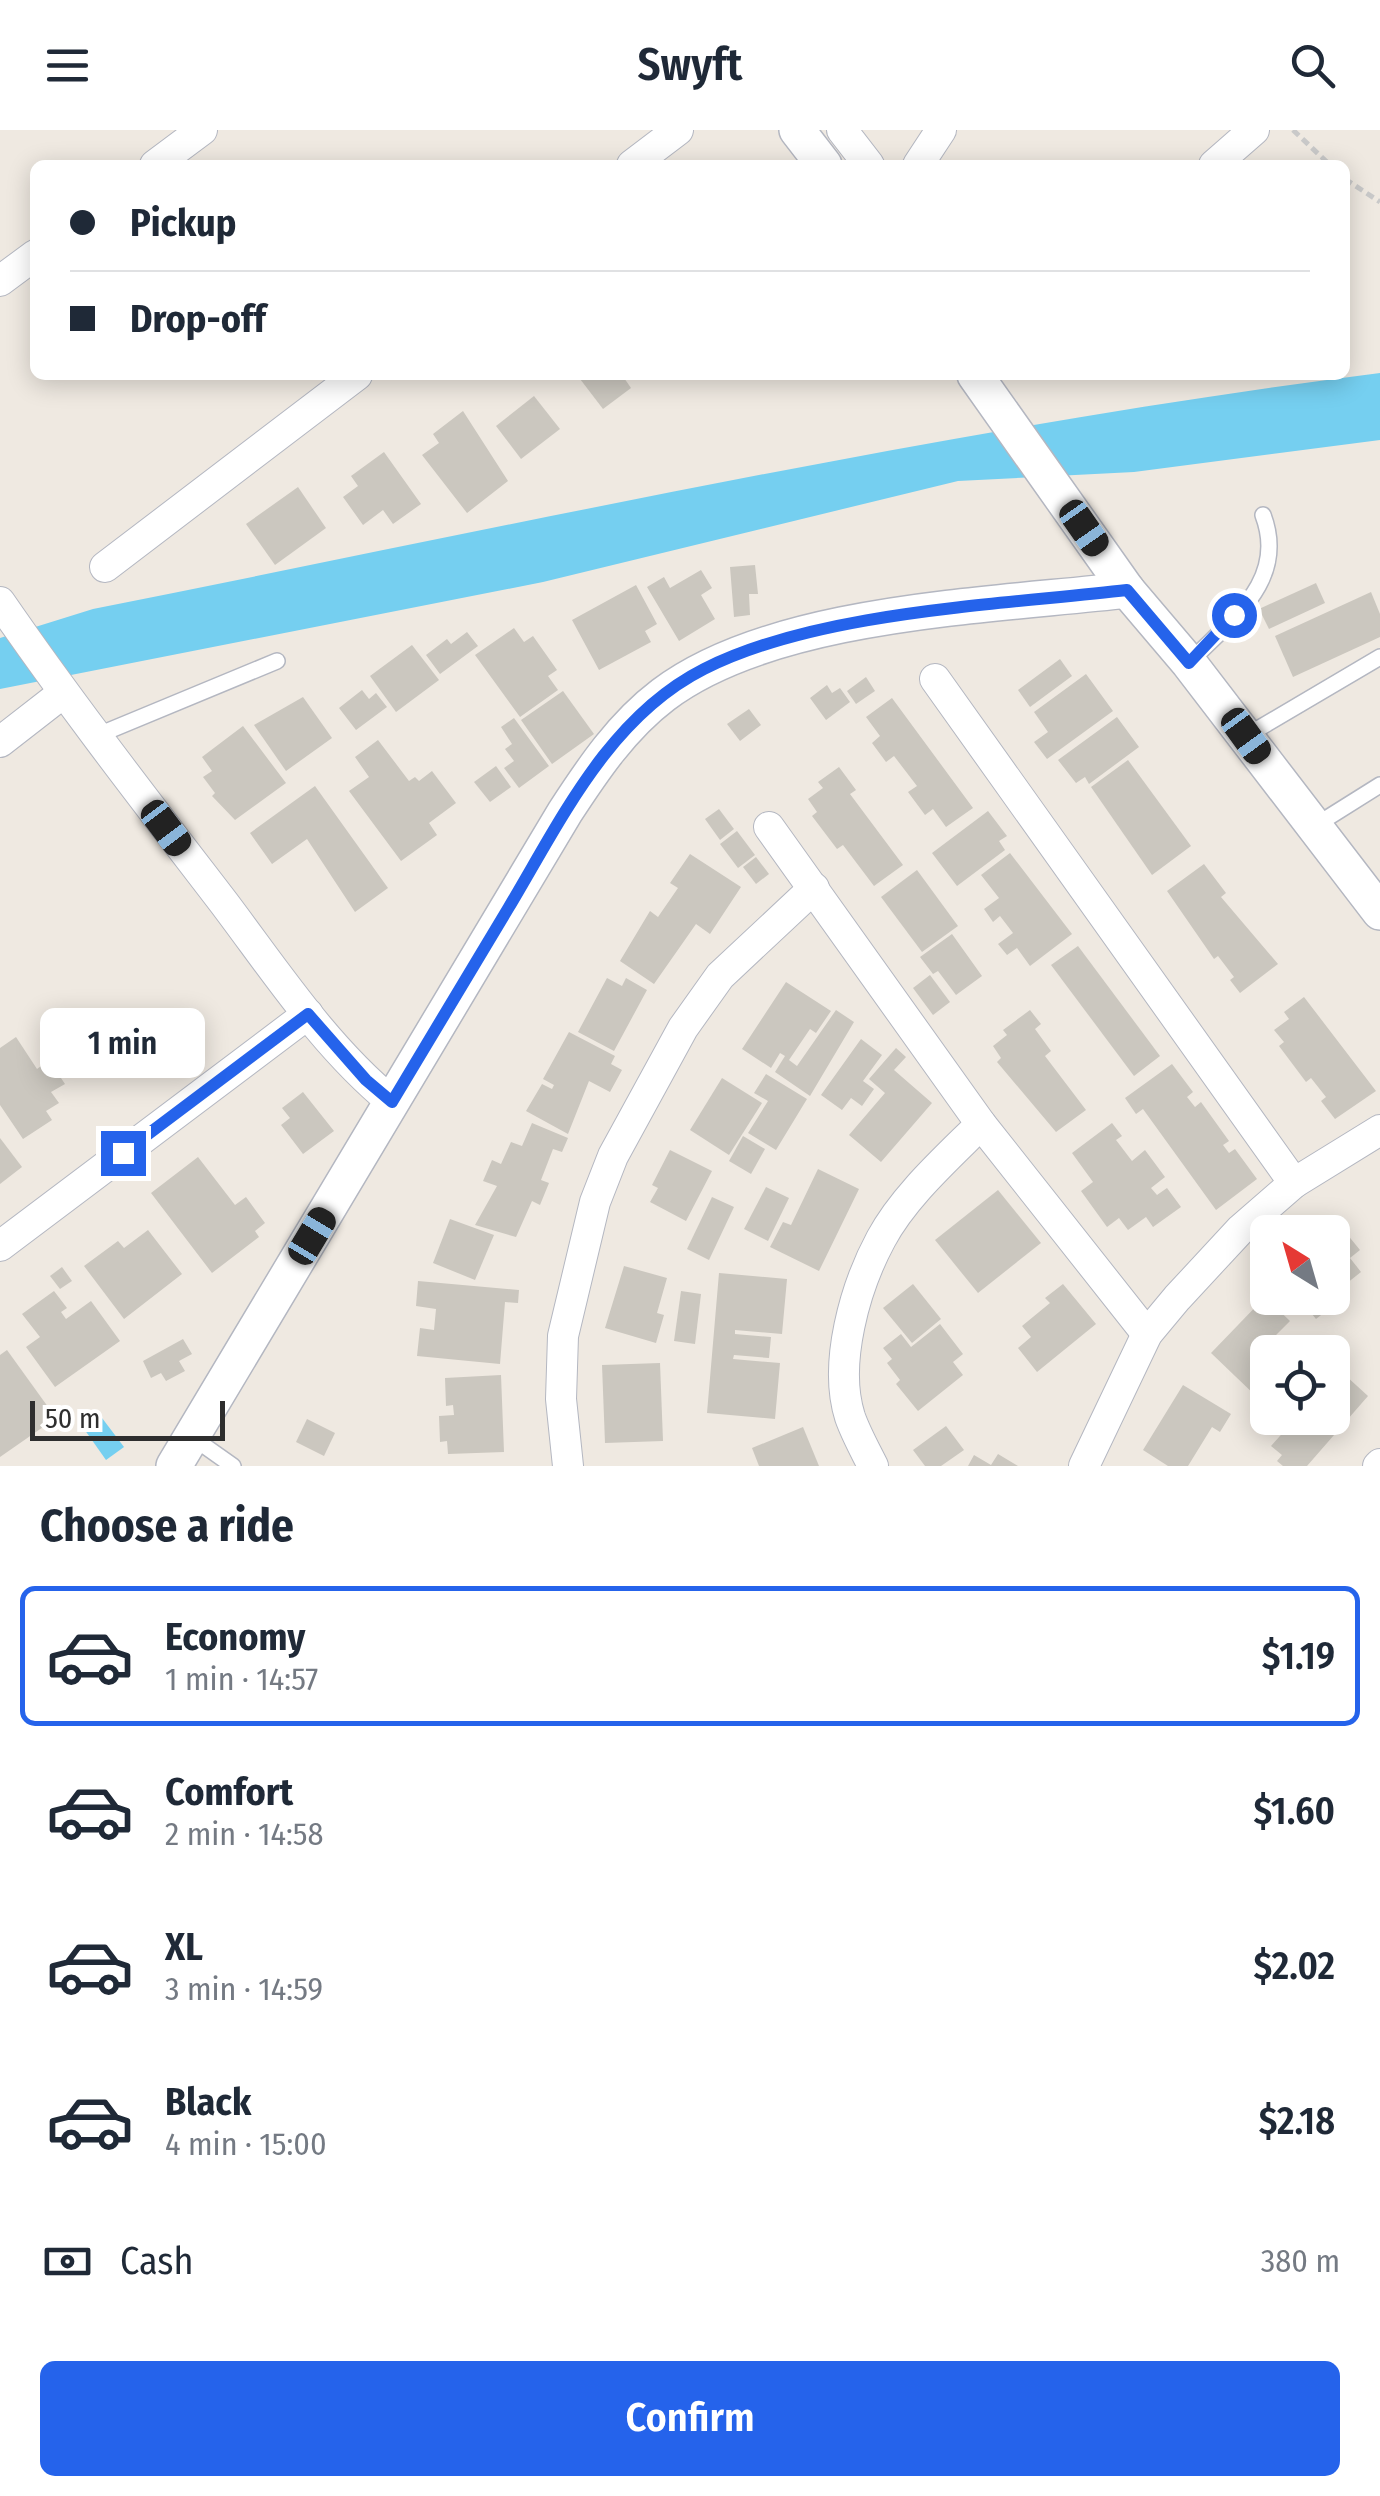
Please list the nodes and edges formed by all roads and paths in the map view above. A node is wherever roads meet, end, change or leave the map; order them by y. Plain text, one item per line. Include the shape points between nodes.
1 (202, 130) edge
2 (678, 130) edge
3 (797, 130) edge
4 (842, 130) edge
5 (941, 130) edge
6 (1254, 130) edge
7 (1293, 130) edge
8 (162, 160) edge
9 (639, 160) edge
10 (820, 160) edge
11 (865, 160) edge
12 (921, 160) edge
13 (1220, 160) edge
14 (1325, 160) edge
15 (1350, 182) edge
16 (1380, 202) edge
17 (30, 259) edge
18 (0, 281) edge
19 (349, 380) edge
20 (979, 380) edge
21 (1264, 515) dead end
22 (105, 567) dead end
23 (1127, 590) junction
24 (8, 613) edge
25 (1380, 658) edge
26 (277, 661) dead end
27 (1189, 663) junction
28 (935, 679) dead end
29 (61, 689) junction
30 (96, 736) junction
31 (1246, 736) junction
32 (0, 742) edge
33 (1380, 786) edge
34 (769, 827) dead end
35 (1313, 827) junction
36 (814, 888) junction
37 (1380, 912) edge
38 (308, 1014) junction
39 (392, 1102) junction
40 (981, 1124) junction
41 (1380, 1130) edge
42 (1294, 1183) junction
43 (0, 1246) edge
44 (1147, 1334) junction
45 (183, 1451) edge
46 (233, 1466) edge
47 (568, 1466) edge
48 (873, 1466) edge
49 (1084, 1466) edge

1 - 8 street
2 - 9 street
3 - 10 street
4 - 11 street
5 - 12 street
6 - 13 street
7 - 14 path
15 - 16 path
17 - 18 street
19 - 22 street
20 - 23 street
21 - 27 lane via 1272,538 1267,570 1256,591
23 - 27 street
23 - 39 street via 876,619 763,646 704,669 662,696 595,766
24 - 29 street
25 - 31 lane
26 - 30 lane
27 - 31 street
28 - 42 street
29 - 30 street
29 - 32 street
30 - 38 street
31 - 35 street
33 - 35 lane
34 - 36 street
35 - 37 street
36 - 40 street
36 - 47 street via 720,976 612,1156 563,1336
38 - 39 street
38 - 43 street
39 - 45 street
40 - 44 street
40 - 48 street via 882,1238 860,1292 846,1356 849,1415
41 - 42 street
42 - 44 street via 1241,1229
44 - 49 street
45 - 46 lane

